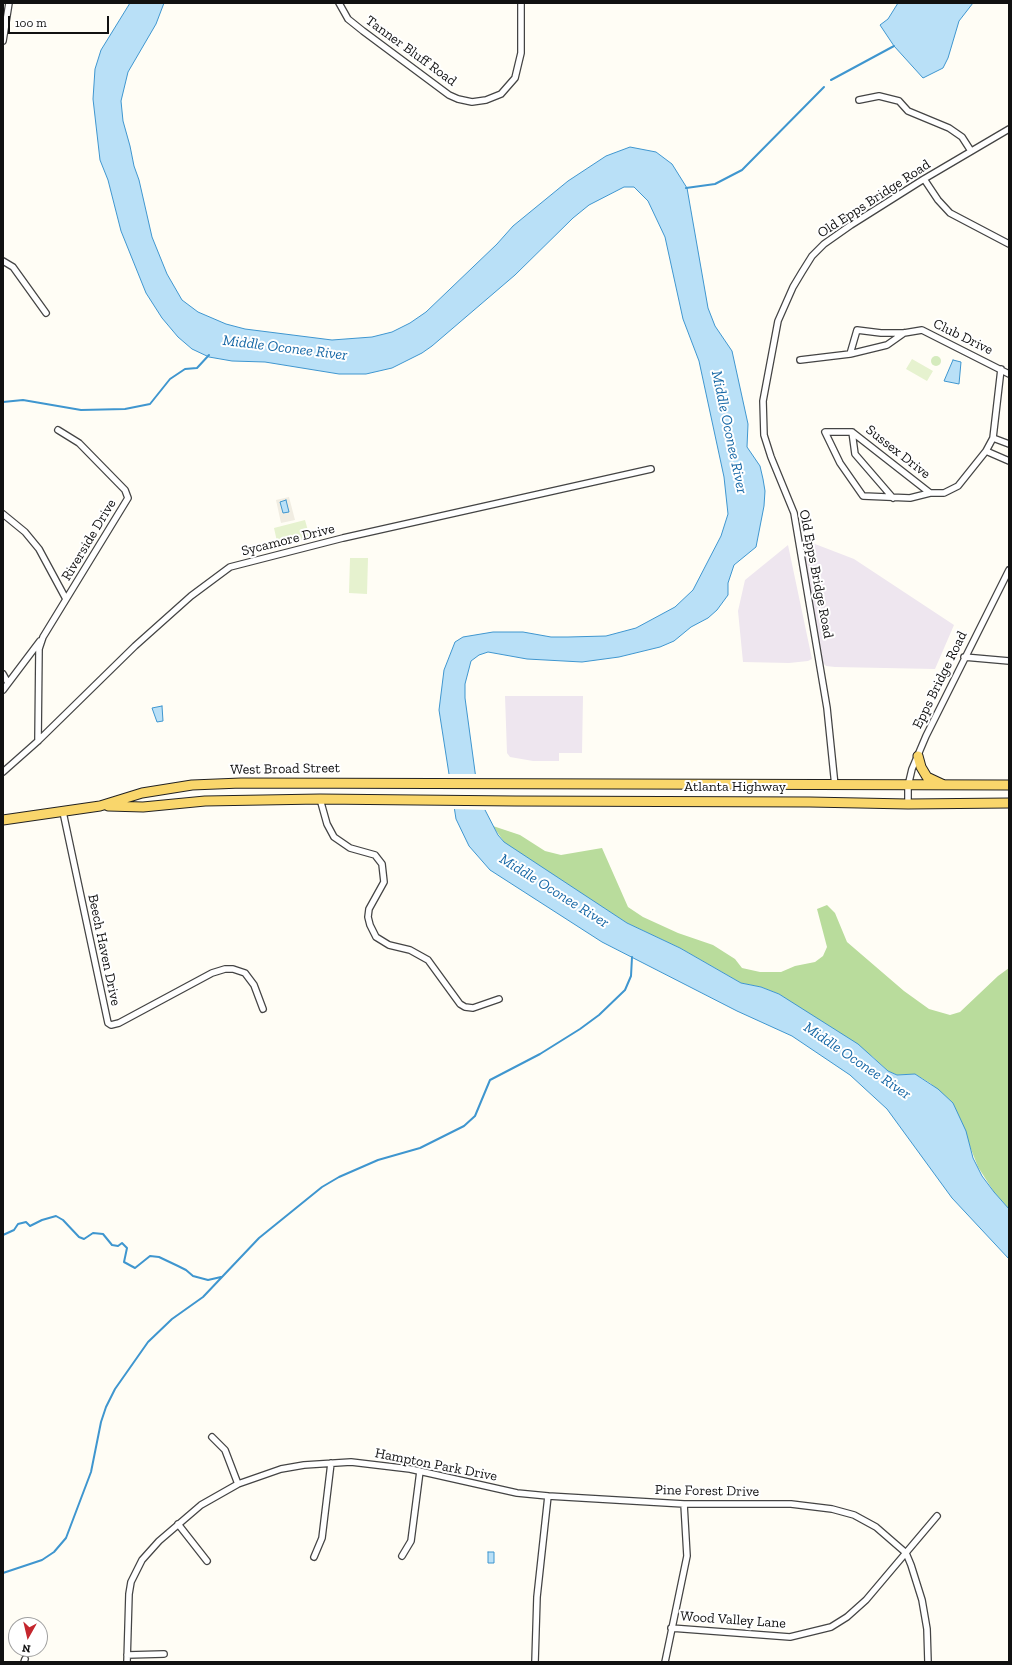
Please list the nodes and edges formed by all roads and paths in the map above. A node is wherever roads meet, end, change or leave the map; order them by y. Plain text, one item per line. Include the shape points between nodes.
1 (9, 3) edge
2 (339, 3) edge
3 (521, 3) edge
4 (3, 41) edge
5 (860, 100) dead end
6 (1009, 129) edge
7 (971, 151) junction
8 (924, 179) junction
9 (1009, 244) edge
10 (3, 261) edge
11 (46, 313) dead end
12 (904, 333) junction
13 (850, 354) junction
14 (800, 360) dead end
15 (1001, 369) junction
16 (1009, 374) edge
17 (58, 430) dead end
18 (852, 432) junction
19 (994, 438) junction
20 (1009, 444) edge
21 (986, 451) junction
22 (1009, 461) edge
23 (651, 469) dead end
24 (930, 492) junction
25 (893, 498) junction
26 (3, 514) edge
27 (1009, 570) edge
28 (66, 599) junction
29 (43, 637) junction
30 (964, 657) junction
31 (1009, 660) edge
32 (3, 674) edge
33 (8, 683) junction
34 (3, 690) edge
35 (38, 741) junction
36 (918, 756) junction
37 (3, 772) edge
38 (256, 783) junction
39 (473, 783) joint
40 (835, 786) junction
41 (908, 786) junction
42 (947, 786) junction
43 (1009, 786) edge
44 (257, 799) junction
45 (320, 799) junction
46 (461, 801) joint
47 (1009, 803) edge
48 (908, 804) junction
49 (100, 806) junction
50 (63, 812) junction
51 (3, 820) edge
52 (499, 999) dead end
53 (263, 1009) dead end
54 (212, 1437) dead end
55 (331, 1463) junction
56 (420, 1471) junction
57 (238, 1484) junction
58 (548, 1496) junction
59 (684, 1504) junction
60 (937, 1516) dead end
61 (178, 1524) junction
62 (906, 1554) junction
63 (402, 1556) dead end
64 (314, 1557) dead end
65 (207, 1561) dead end
66 (671, 1628) junction
67 (164, 1654) dead end
68 (127, 1655) junction
69 (127, 1662) edge
70 (535, 1662) edge
71 (665, 1662) edge
72 (928, 1662) edge

1 - 4 street
2 - 3 street, Tanner Bluff Road via 348,19 379,44 449,95 472,102 500,94 515,78 521,53
5 - 7 street via 879,96 899,101 908,111 949,128 962,137
6 - 7 street, Old Epps Bridge Road
7 - 8 street, Old Epps Bridge Road
8 - 9 street via 950,213
8 - 40 street, Old Epps Bridge Road via 851,225 812,256 793,287 778,322 768,372 764,401 764,434 794,512 827,708
10 - 11 street via 13,267
12 - 13 street, Club Drive via 887,345
12 - 13 street, Club Drive via 857,330
12 - 15 street, Club Drive via 922,330
13 - 14 street, Club Drive
15 - 16 street, Club Drive
15 - 19 street
17 - 28 street, Riverside Drive via 79,443 125,490 128,498
18 - 24 street, Sussex Drive
18 - 25 street via 855,454
18 - 25 street, Sussex Drive via 825,432 840,463 863,496
19 - 20 street
19 - 21 street, Sussex Drive
21 - 22 street
21 - 24 street, Sussex Drive via 958,486 944,493
23 - 35 street, Sycamore Drive via 351,536 230,567 191,596 135,646
24 - 25 street, Sussex Drive via 910,498
26 - 28 street via 26,532 39,549
27 - 30 street, Epps Bridge Road
28 - 29 street, Riverside Drive
29 - 33 street, Riverside Drive
29 - 35 street, Riverside Drive via 39,649
30 - 31 street
30 - 36 street, Epps Bridge Road
32 - 33 street
33 - 34 street, Riverside Drive
35 - 37 street, Sycamore Drive
36 - 41 street, Epps Bridge Road
36 - 42 main road via 927,777
38 - 39 main road, West Broad Street
38 - 44 main road
38 - 49 main road, West Broad Street via 192,785 142,793
39 - 40 main road, Atlanta Highway
40 - 41 main road, Atlanta Highway
41 - 42 main road, Atlanta Highway
41 - 48 street, Epps Bridge Road
42 - 43 main road, Atlanta Highway
44 - 45 main road, West Broad Street
44 - 49 main road, West Broad Street via 144,807
45 - 46 main road, West Broad Street
45 - 52 street via 327,824 334,837 350,848 375,855 382,864 384,882 369,909 368,917 376,937 389,945 410,950 428,960 460,1004 465,1007 473,1008
46 - 48 main road, Atlanta Highway
47 - 48 main road, Atlanta Highway
49 - 50 main road, West Broad Street
50 - 51 main road, West Broad Street
50 - 53 street, Beech Haven Drive via 108,1023 119,1023 212,973 233,968 245,973 254,985
54 - 57 street via 225,1450
55 - 56 street, Hampton Park Drive via 351,1462
55 - 57 street, Hampton Park Drive via 281,1469
55 - 64 street via 322,1538
56 - 58 street, Hampton Park Drive via 517,1493
56 - 63 street via 411,1541
57 - 61 street, Hampton Park Drive via 201,1505
58 - 59 street, Pine Forest Drive
58 - 70 street via 537,1596
59 - 62 street, Pine Forest Drive via 792,1504 843,1511 876,1527
59 - 66 street via 687,1556
60 - 62 street, Wood Valley Lane
61 - 65 street
61 - 68 street, Hampton Park Drive via 150,1550 136,1570 129,1594
62 - 66 street, Wood Valley Lane via 856,1610 839,1623 823,1630 790,1637
62 - 72 street, Pine Forest Drive via 912,1565 922,1600 927,1630
66 - 71 street
67 - 68 street
68 - 69 street, Hampton Park Drive

